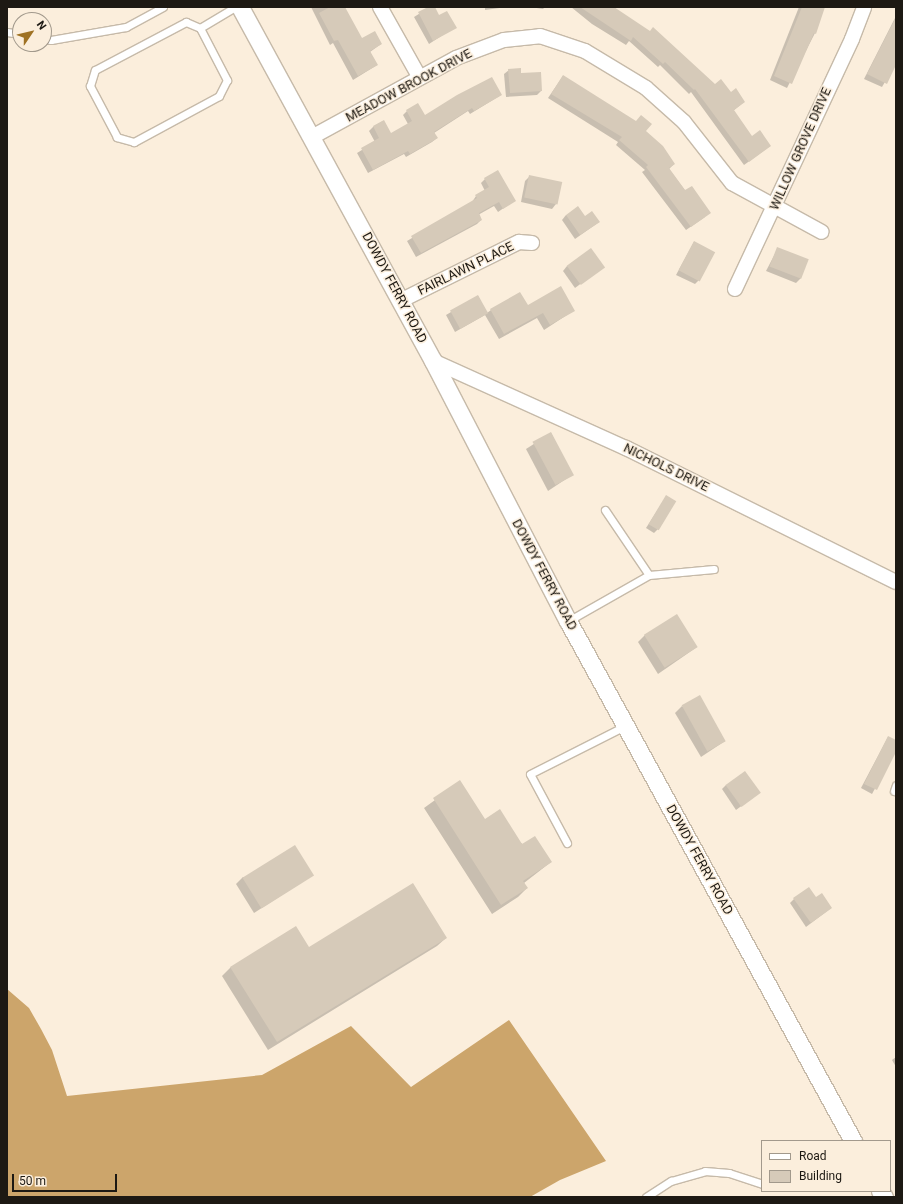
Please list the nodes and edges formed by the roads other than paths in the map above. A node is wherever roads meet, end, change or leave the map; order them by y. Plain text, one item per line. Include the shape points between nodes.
1 (163, 7) edge
2 (235, 7) edge
3 (240, 7) edge
4 (380, 7) edge
5 (864, 7) edge
6 (200, 28) junction
7 (52, 40) edge
8 (420, 78) junction
9 (312, 137) junction
10 (775, 207) junction
11 (822, 232) dead end
12 (532, 242) dead end
13 (735, 289) dead end
14 (400, 301) junction
15 (433, 361) junction
16 (605, 510) dead end
17 (714, 569) dead end
18 (649, 575) junction
19 (896, 582) edge
20 (568, 621) junction
21 (625, 726) junction
22 (567, 843) dead end
23 (852, 1140) edge
24 (761, 1184) edge
25 (646, 1197) edge

1 - 7 lane via 126,27
2 - 6 lane
3 - 9 street, DOWDY FERRY ROAD
4 - 8 street
5 - 10 street, WILLOW GROVE DRIVE via 852,39
6 - 6 lane via 186,22 95,70 90,86 117,137 134,142 219,96 227,80
8 - 9 street, MEADOW BROOK DRIVE
8 - 10 street, MEADOW BROOK DRIVE via 456,58 504,40 540,36 559,40 586,51 646,88 684,122 732,183
9 - 14 street, DOWDY FERRY ROAD
10 - 11 street, MEADOW BROOK DRIVE
10 - 13 street, WILLOW GROVE DRIVE
12 - 14 street, FAIRLAWN PLACE via 519,242
14 - 15 street, DOWDY FERRY ROAD
15 - 19 street, NICHOLS DRIVE via 626,448
15 - 20 street, DOWDY FERRY ROAD
16 - 18 lane
17 - 18 lane
18 - 20 lane
20 - 21 street, DOWDY FERRY ROAD
21 - 22 lane via 530,774
21 - 23 street, DOWDY FERRY ROAD
24 - 25 lane via 729,1173 705,1171 671,1181

